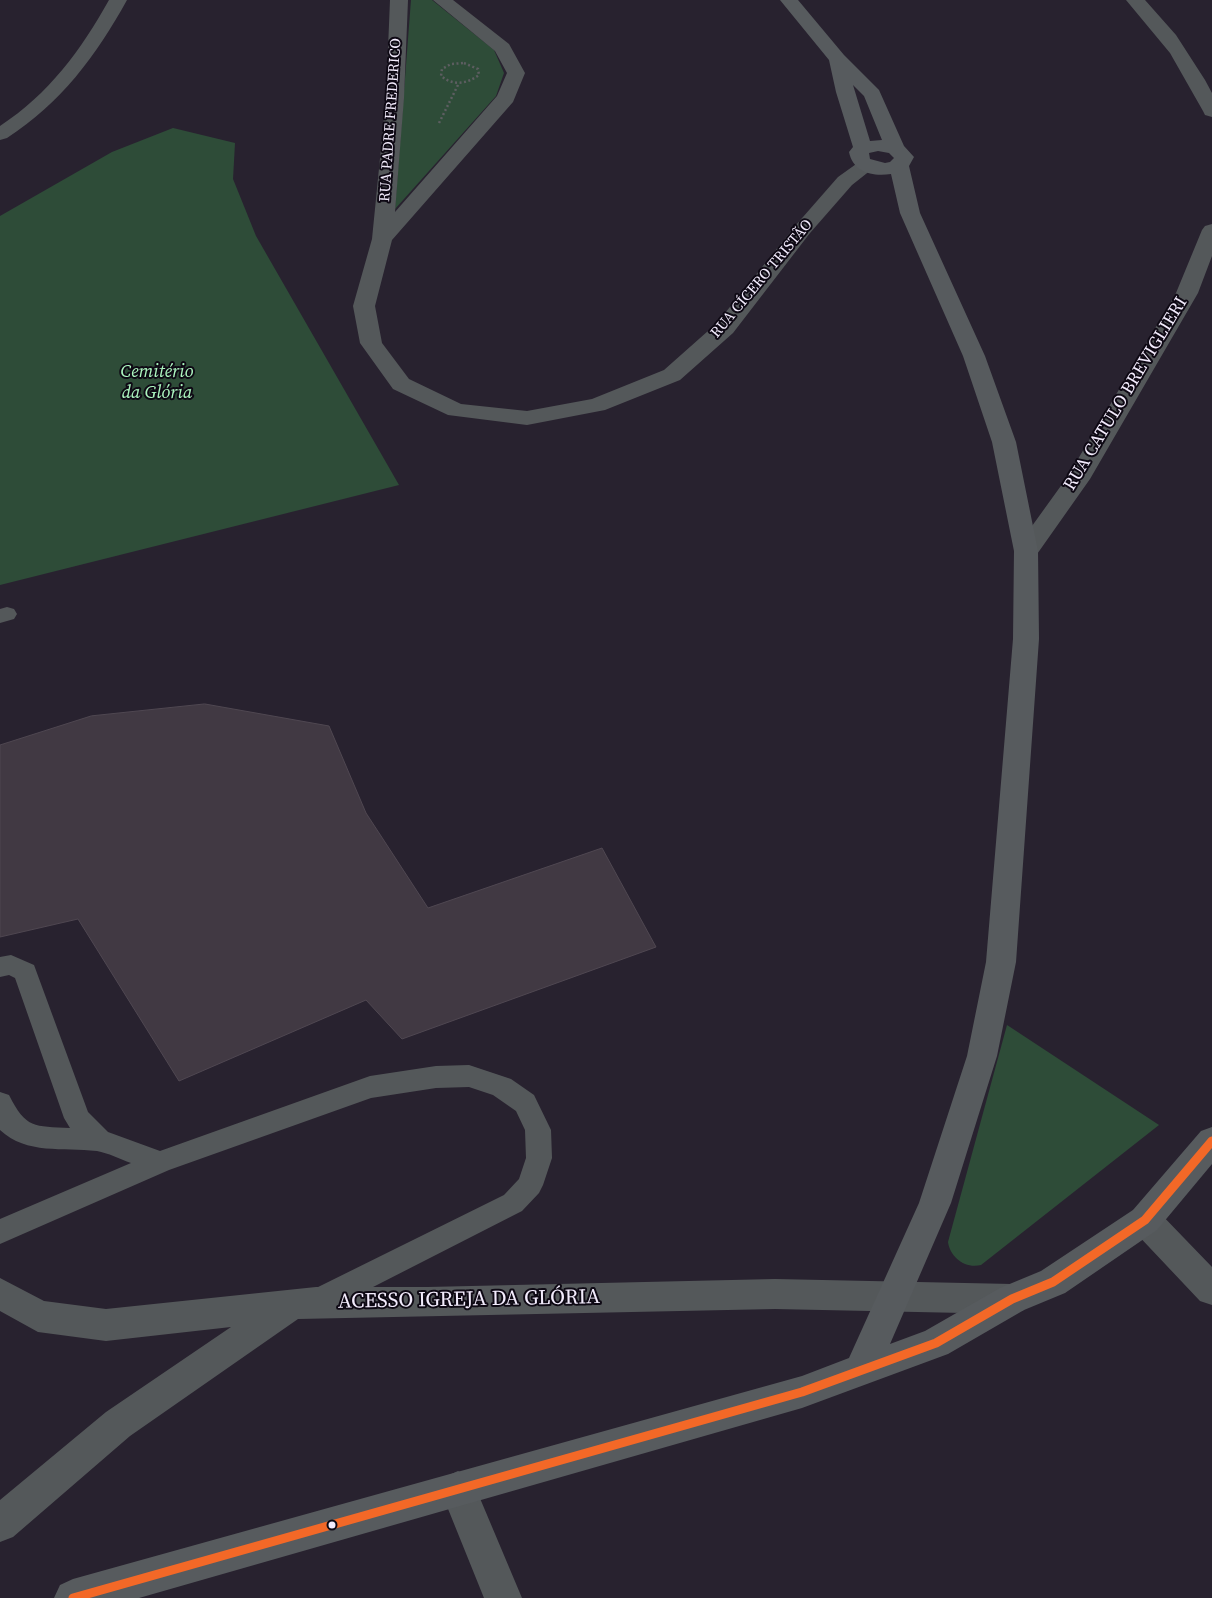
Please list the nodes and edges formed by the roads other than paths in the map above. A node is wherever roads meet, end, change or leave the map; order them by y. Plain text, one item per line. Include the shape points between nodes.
1 (118, 0) edge
2 (399, 0) edge
3 (442, 0) edge
4 (789, 0) edge
5 (1135, 0) edge
6 (838, 59) junction
7 (1212, 111) edge
8 (0, 134) edge
9 (897, 157) junction
10 (868, 161) junction
11 (910, 213) junction
12 (1212, 230) edge
13 (382, 239) junction
14 (1026, 551) junction
15 (0, 966) edge
16 (0, 1104) edge
17 (99, 1140) junction
18 (1212, 1141) edge
19 (160, 1162) junction
20 (1145, 1220) junction
21 (0, 1232) edge
22 (1212, 1290) edge
23 (0, 1293) edge
24 (895, 1296) junction
25 (1012, 1299) junction
26 (304, 1303) junction
27 (861, 1371) junction
28 (458, 1490) junction
29 (0, 1524) edge
30 (73, 1598) edge
31 (503, 1598) edge

1 - 8 street via 95,42 67,79 23,120
2 - 13 street, RUA PADRE FREDERICO via 395,98
3 - 13 street via 503,48 516,73 506,98
4 - 6 main road
5 - 7 street via 1161,25 1192,70
6 - 9 main road via 872,94
6 - 10 main road via 845,92
9 - 10 main road via 883,169
9 - 11 main road
10 - 11 main road
10 - 13 street, RUA CÍCERO TRISTÃO via 845,181 803,229 725,328 672,375 597,405 527,418 456,410 401,384 370,343 364,306
11 - 14 main road via 974,356 1004,442
12 - 14 street, RUA CATULO BREVIGLIERI via 1187,293 1078,479
14 - 24 main road via 1026,639 1001,962 982,1056 935,1203
15 - 17 lane via 11,965 25,972 77,1118
16 - 17 lane via 5,1118 19,1131 44,1138
17 - 19 lane
18 - 20 main road
19 - 21 lane
19 - 26 lane via 370,1087 470,1076 502,1087 525,1103 538,1130 539,1158 530,1185 513,1203
20 - 22 street
20 - 25 main road via 1053,1282
23 - 26 street, ACESSO IGREJA DA GLÓRIA via 38,1316 106,1325
24 - 25 street, ACESSO IGREJA DA GLÓRIA
24 - 26 street, ACESSO IGREJA DA GLÓRIA via 774,1294
24 - 27 main road
25 - 27 main road via 936,1343
26 - 29 street via 118,1424
27 - 28 main road via 802,1392
28 - 30 main road
28 - 31 street

